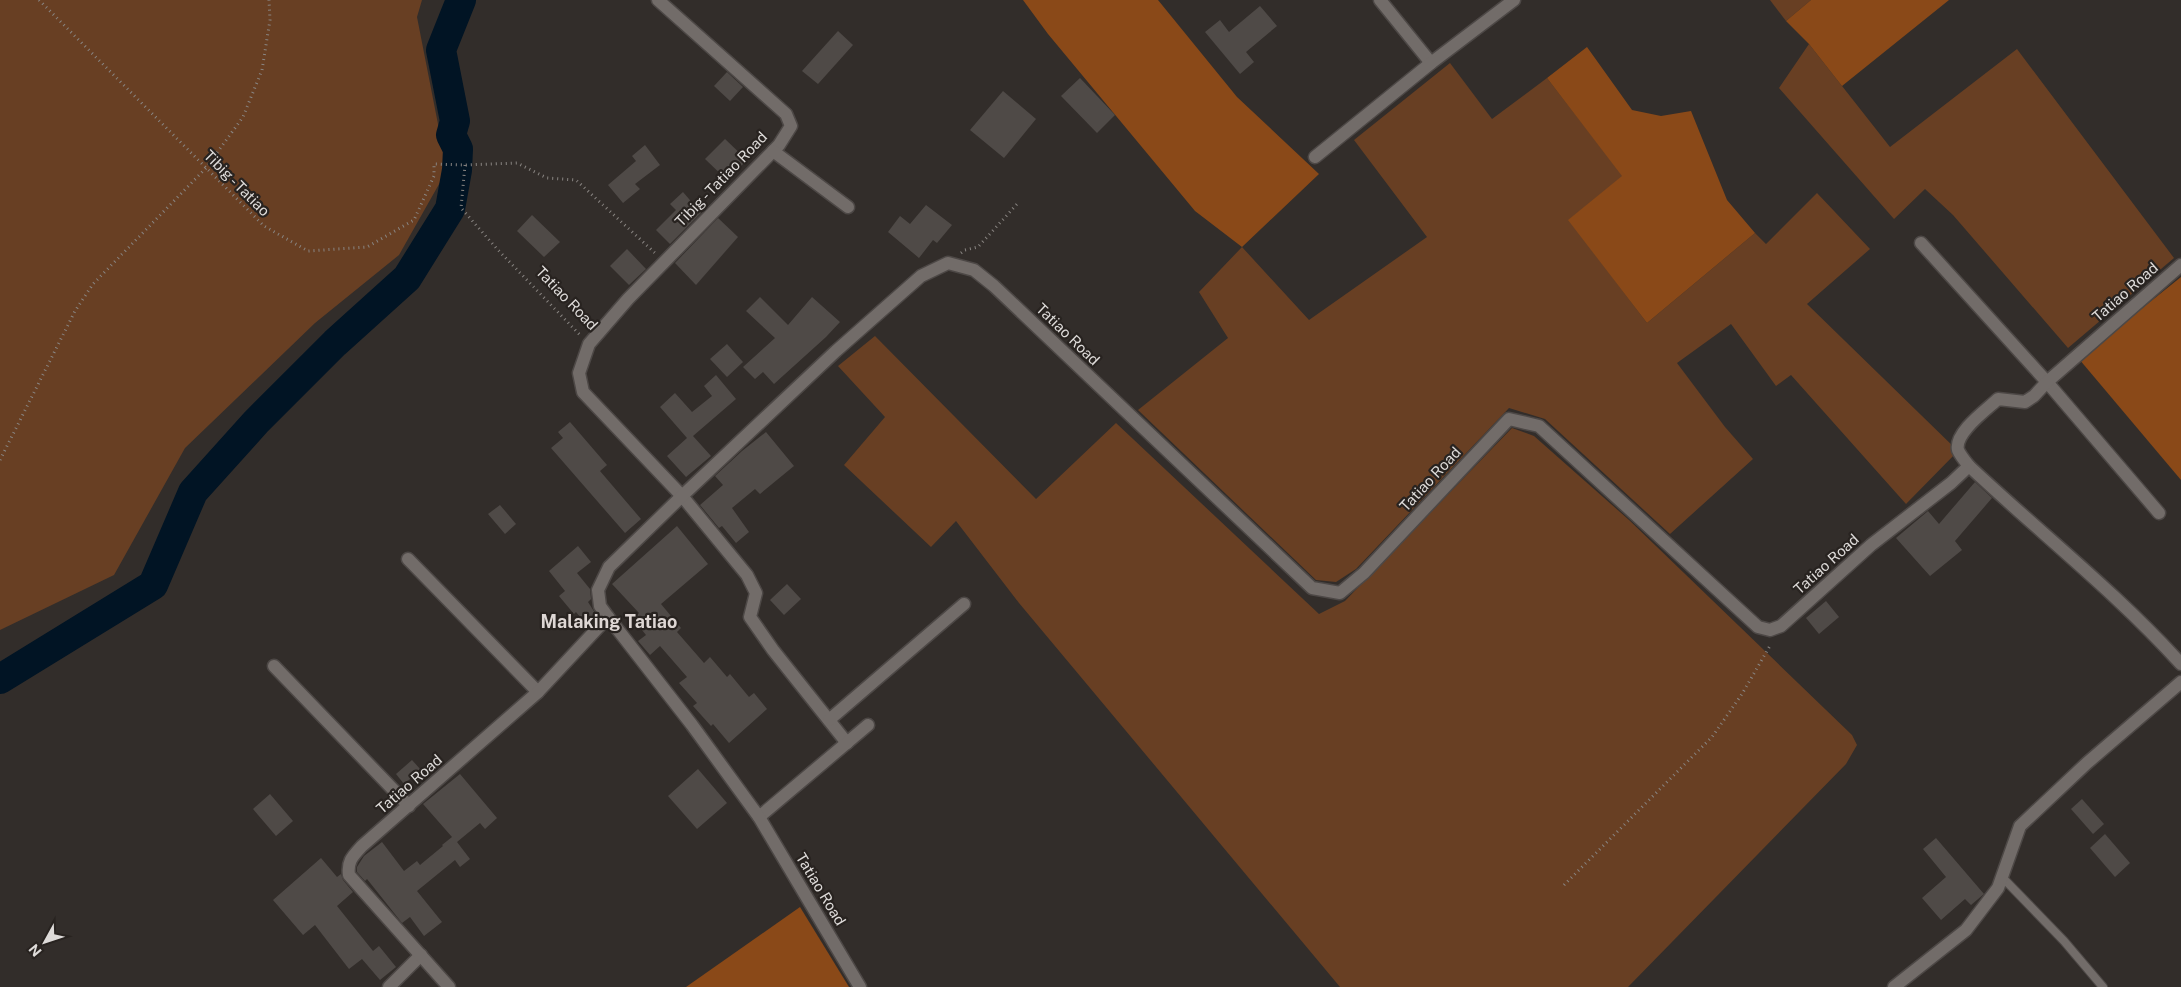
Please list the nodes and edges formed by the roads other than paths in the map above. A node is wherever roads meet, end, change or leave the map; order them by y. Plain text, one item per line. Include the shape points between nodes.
1 (658, 0) edge
2 (1380, 0) edge
3 (1514, 0) edge
4 (1431, 64) junction
5 (773, 151) junction
6 (1314, 157) dead end
7 (848, 207) dead end
8 (1921, 243) dead end
9 (2181, 265) edge
10 (589, 344) joint
11 (2047, 382) junction
12 (1969, 466) junction
13 (682, 496) junction
14 (2159, 513) dead end
15 (408, 559) dead end
16 (964, 604) dead end
17 (608, 617) junction
18 (2181, 664) edge
19 (274, 666) dead end
20 (2181, 682) edge
21 (538, 692) junction
22 (829, 720) junction
23 (868, 725) dead end
24 (847, 743) junction
25 (409, 806) junction
26 (758, 817) junction
27 (2002, 877) junction
28 (421, 955) junction
29 (388, 987) edge
30 (449, 987) edge
31 (860, 987) edge
32 (1894, 987) edge
33 (2103, 987) edge

1 - 5 street, Tibig - Tatiao Road via 786,114 791,126
2 - 4 street
3 - 4 street
4 - 6 street
5 - 7 street
5 - 10 street, Tibig - Tatiao Road via 664,261
8 - 11 street
9 - 11 street, Tatiao Road
10 - 13 street, Tatiao Road via 579,373 583,392
11 - 12 street, Tatiao Road via 2026,402 1998,399 1960,434 1958,451
11 - 14 street
12 - 13 street, Tatiao Road via 1952,483 1871,545 1781,626 1770,630 1758,627 1539,426 1509,418 1364,573 1340,593 1312,588 994,286 974,270 948,263 921,276 906,289
12 - 18 street via 2087,571
13 - 17 street, Tatiao Road via 609,567 598,590 600,606
13 - 22 street via 747,575 756,593 750,617
15 - 21 street
16 - 22 street
17 - 21 street, Tatiao Road
17 - 26 street, Tatiao Road via 692,724
19 - 25 street
20 - 27 street via 2020,826
21 - 25 street, Tatiao Road
22 - 24 street
23 - 24 street
24 - 26 street
25 - 28 street, Tatiao Road via 352,856 348,865 349,875
26 - 31 street, Tatiao Road
27 - 32 street via 1998,888 1966,930
27 - 33 lane
28 - 29 street
28 - 30 street, Tatiao Road

